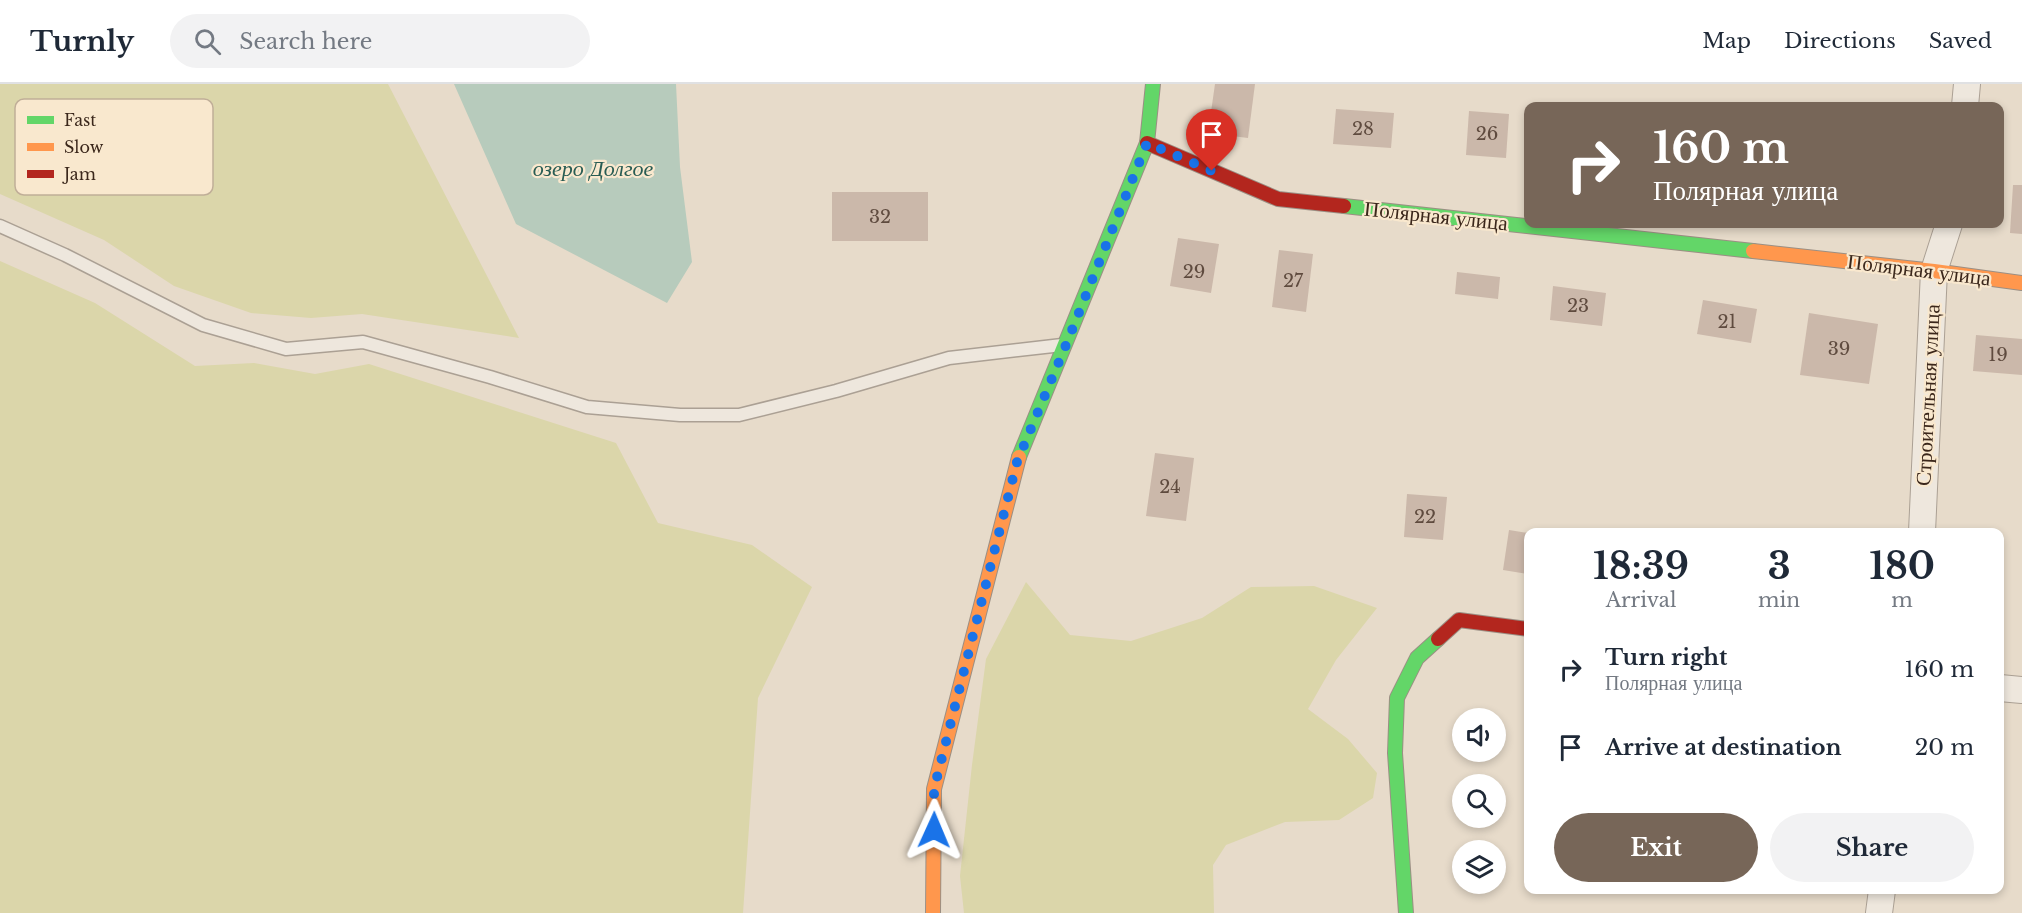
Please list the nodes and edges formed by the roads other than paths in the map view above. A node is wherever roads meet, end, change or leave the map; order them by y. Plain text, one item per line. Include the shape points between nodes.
1 (1153, 84) edge
2 (1967, 84) edge
3 (1965, 102) edge
4 (1147, 143) junction
5 (0, 226) edge
6 (1524, 226) edge
7 (1542, 228) edge
8 (1948, 228) edge
9 (1934, 271) junction
10 (2022, 283) edge
11 (1066, 345) junction
12 (1922, 528) edge
13 (1524, 628) edge
14 (2004, 688) edge
15 (2022, 690) edge
16 (1881, 894) edge
17 (933, 913) edge
18 (1406, 913) edge
19 (1879, 913) edge

1 - 4 street
2 - 3 street
4 - 6 street, Полярная улица via 1278,199
4 - 11 street
5 - 11 lane via 203,325 286,349 363,342 587,407 680,415 739,415 949,358
7 - 9 street, Полярная улица
8 - 9 street, Строительная улица
9 - 10 street, Полярная улица
9 - 12 street, Строительная улица
11 - 17 street via 1017,462 934,789
13 - 18 street via 1460,620 1417,658 1397,698 1395,753
14 - 15 street
16 - 19 street

